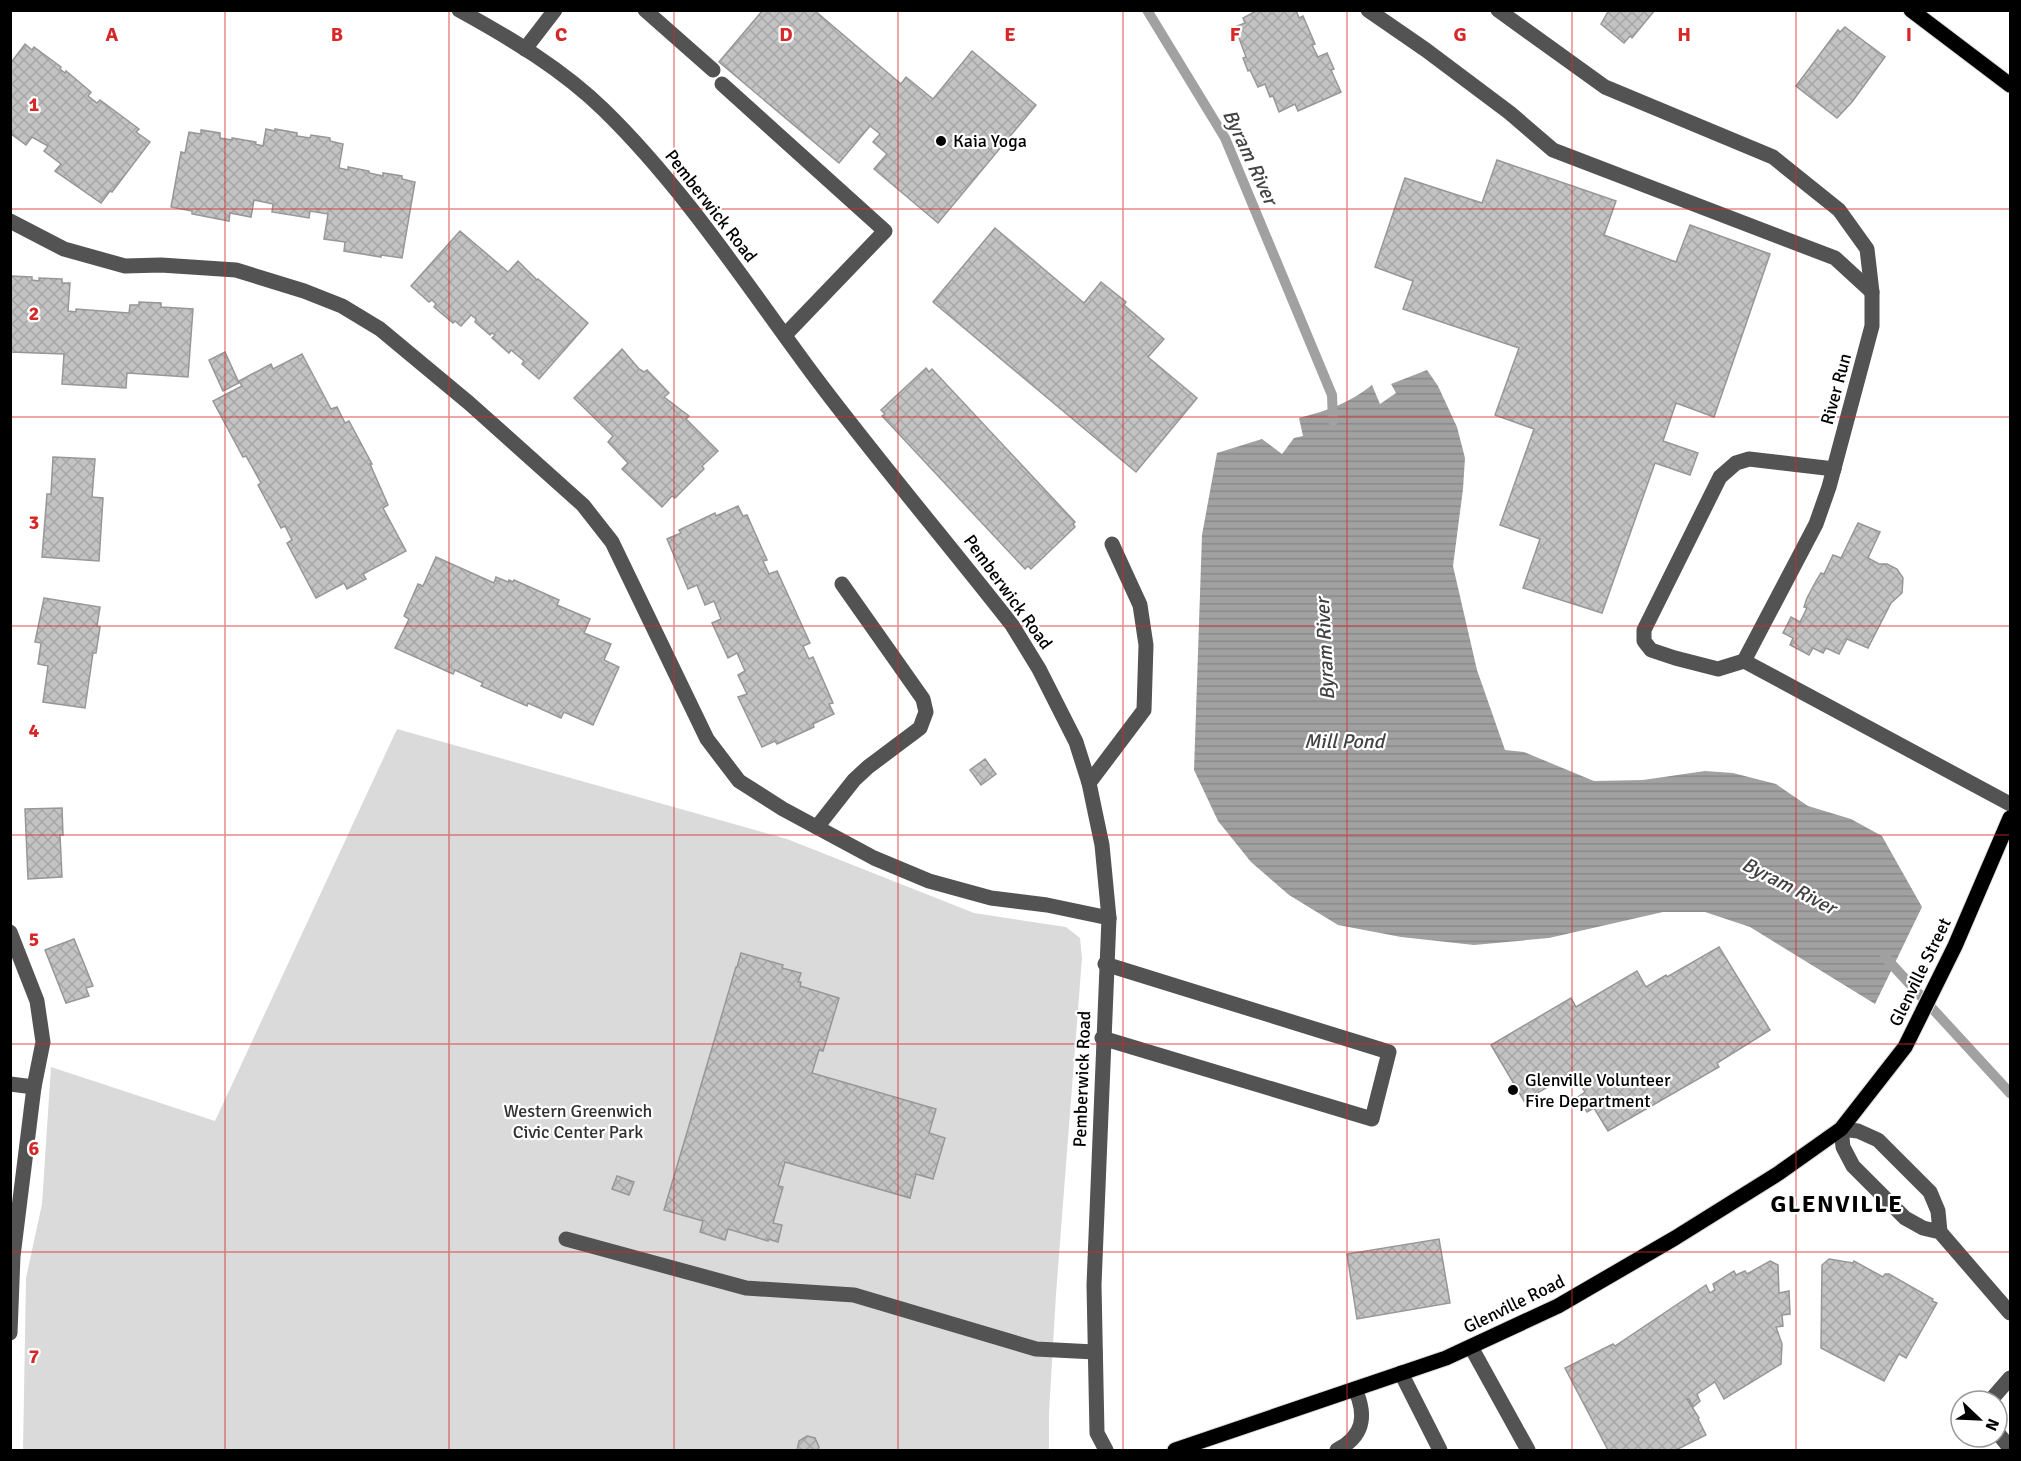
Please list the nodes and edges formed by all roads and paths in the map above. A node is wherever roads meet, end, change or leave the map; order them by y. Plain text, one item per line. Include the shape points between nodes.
1 (459, 10) edge
2 (555, 10) edge
3 (645, 10) edge
4 (1368, 10) edge
5 (1498, 10) edge
6 (1911, 10) edge
7 (525, 49) junction
8 (712, 70) dead end
9 (722, 84) dead end
10 (2010, 85) edge
11 (10, 221) edge
12 (1872, 292) junction
13 (785, 335) junction
14 (1834, 469) junction
15 (1112, 544) dead end
16 (842, 584) dead end
17 (1744, 661) junction
18 (1089, 783) junction
19 (2010, 804) edge
20 (2010, 818) edge
21 (816, 827) junction
22 (1109, 918) junction
23 (10, 932) edge
24 (1106, 964) junction
25 (1102, 1038) junction
26 (10, 1084) edge
27 (34, 1087) junction
28 (1841, 1129) junction
29 (1940, 1232) junction
30 (566, 1239) dead end
31 (2010, 1313) edge
32 (10, 1333) edge
33 (1471, 1347) junction
34 (1095, 1352) junction
35 (1401, 1373) junction
36 (1355, 1389) junction
37 (1439, 1449) edge
38 (1106, 1450) edge
39 (1175, 1450) edge
40 (1337, 1450) edge
41 (1528, 1450) edge

1 - 7 street, Pemberwick Road
2 - 7 street
3 - 8 street
4 - 12 street via 1501,106 1553,150 1835,258
5 - 12 street, River Run via 1605,87 1773,157 1839,210 1867,249
6 - 10 main road
7 - 13 street, Pemberwick Road via 603,109 654,163
9 - 13 street via 885,231
11 - 21 street via 64,249 125,266 236,270 342,306 380,329 583,505 612,542 707,739 739,781
12 - 14 street, River Run via 1872,326
13 - 18 street, Pemberwick Road via 1012,625 1040,669 1076,742
14 - 17 street, River Run via 1816,524
14 - 17 street via 1749,459 1720,477 1644,630 1644,640 1651,650 1675,658 1718,669
15 - 18 street via 1140,606 1146,645 1144,710
16 - 21 street via 923,699 926,712 920,728 854,780
17 - 19 street
18 - 22 street, Pemberwick Road via 1102,845
20 - 28 main road, Glenville Street via 1955,946 1905,1047
21 - 22 street via 929,881 991,898
22 - 24 street, Pemberwick Road
23 - 27 street via 37,1001 43,1042
24 - 25 street, Pemberwick Road
24 - 25 street via 1389,1052 1372,1119
25 - 34 street, Pemberwick Road
26 - 27 street
27 - 32 street via 13,1256
28 - 29 street via 1843,1147 1853,1166 1905,1218
28 - 29 street via 1878,1140 1930,1192 1938,1211
28 - 33 main road, Glenville Road via 1675,1238 1558,1306
29 - 31 street
30 - 34 street via 746,1288 854,1295 1036,1349
33 - 35 main road, Glenville Road
33 - 41 street
34 - 38 street, Pemberwick Road via 1097,1433
35 - 36 main road, Glenville Road
35 - 37 street
36 - 39 main road, Glenville Road
36 - 40 street via 1361,1403 1361,1427 1349,1444

